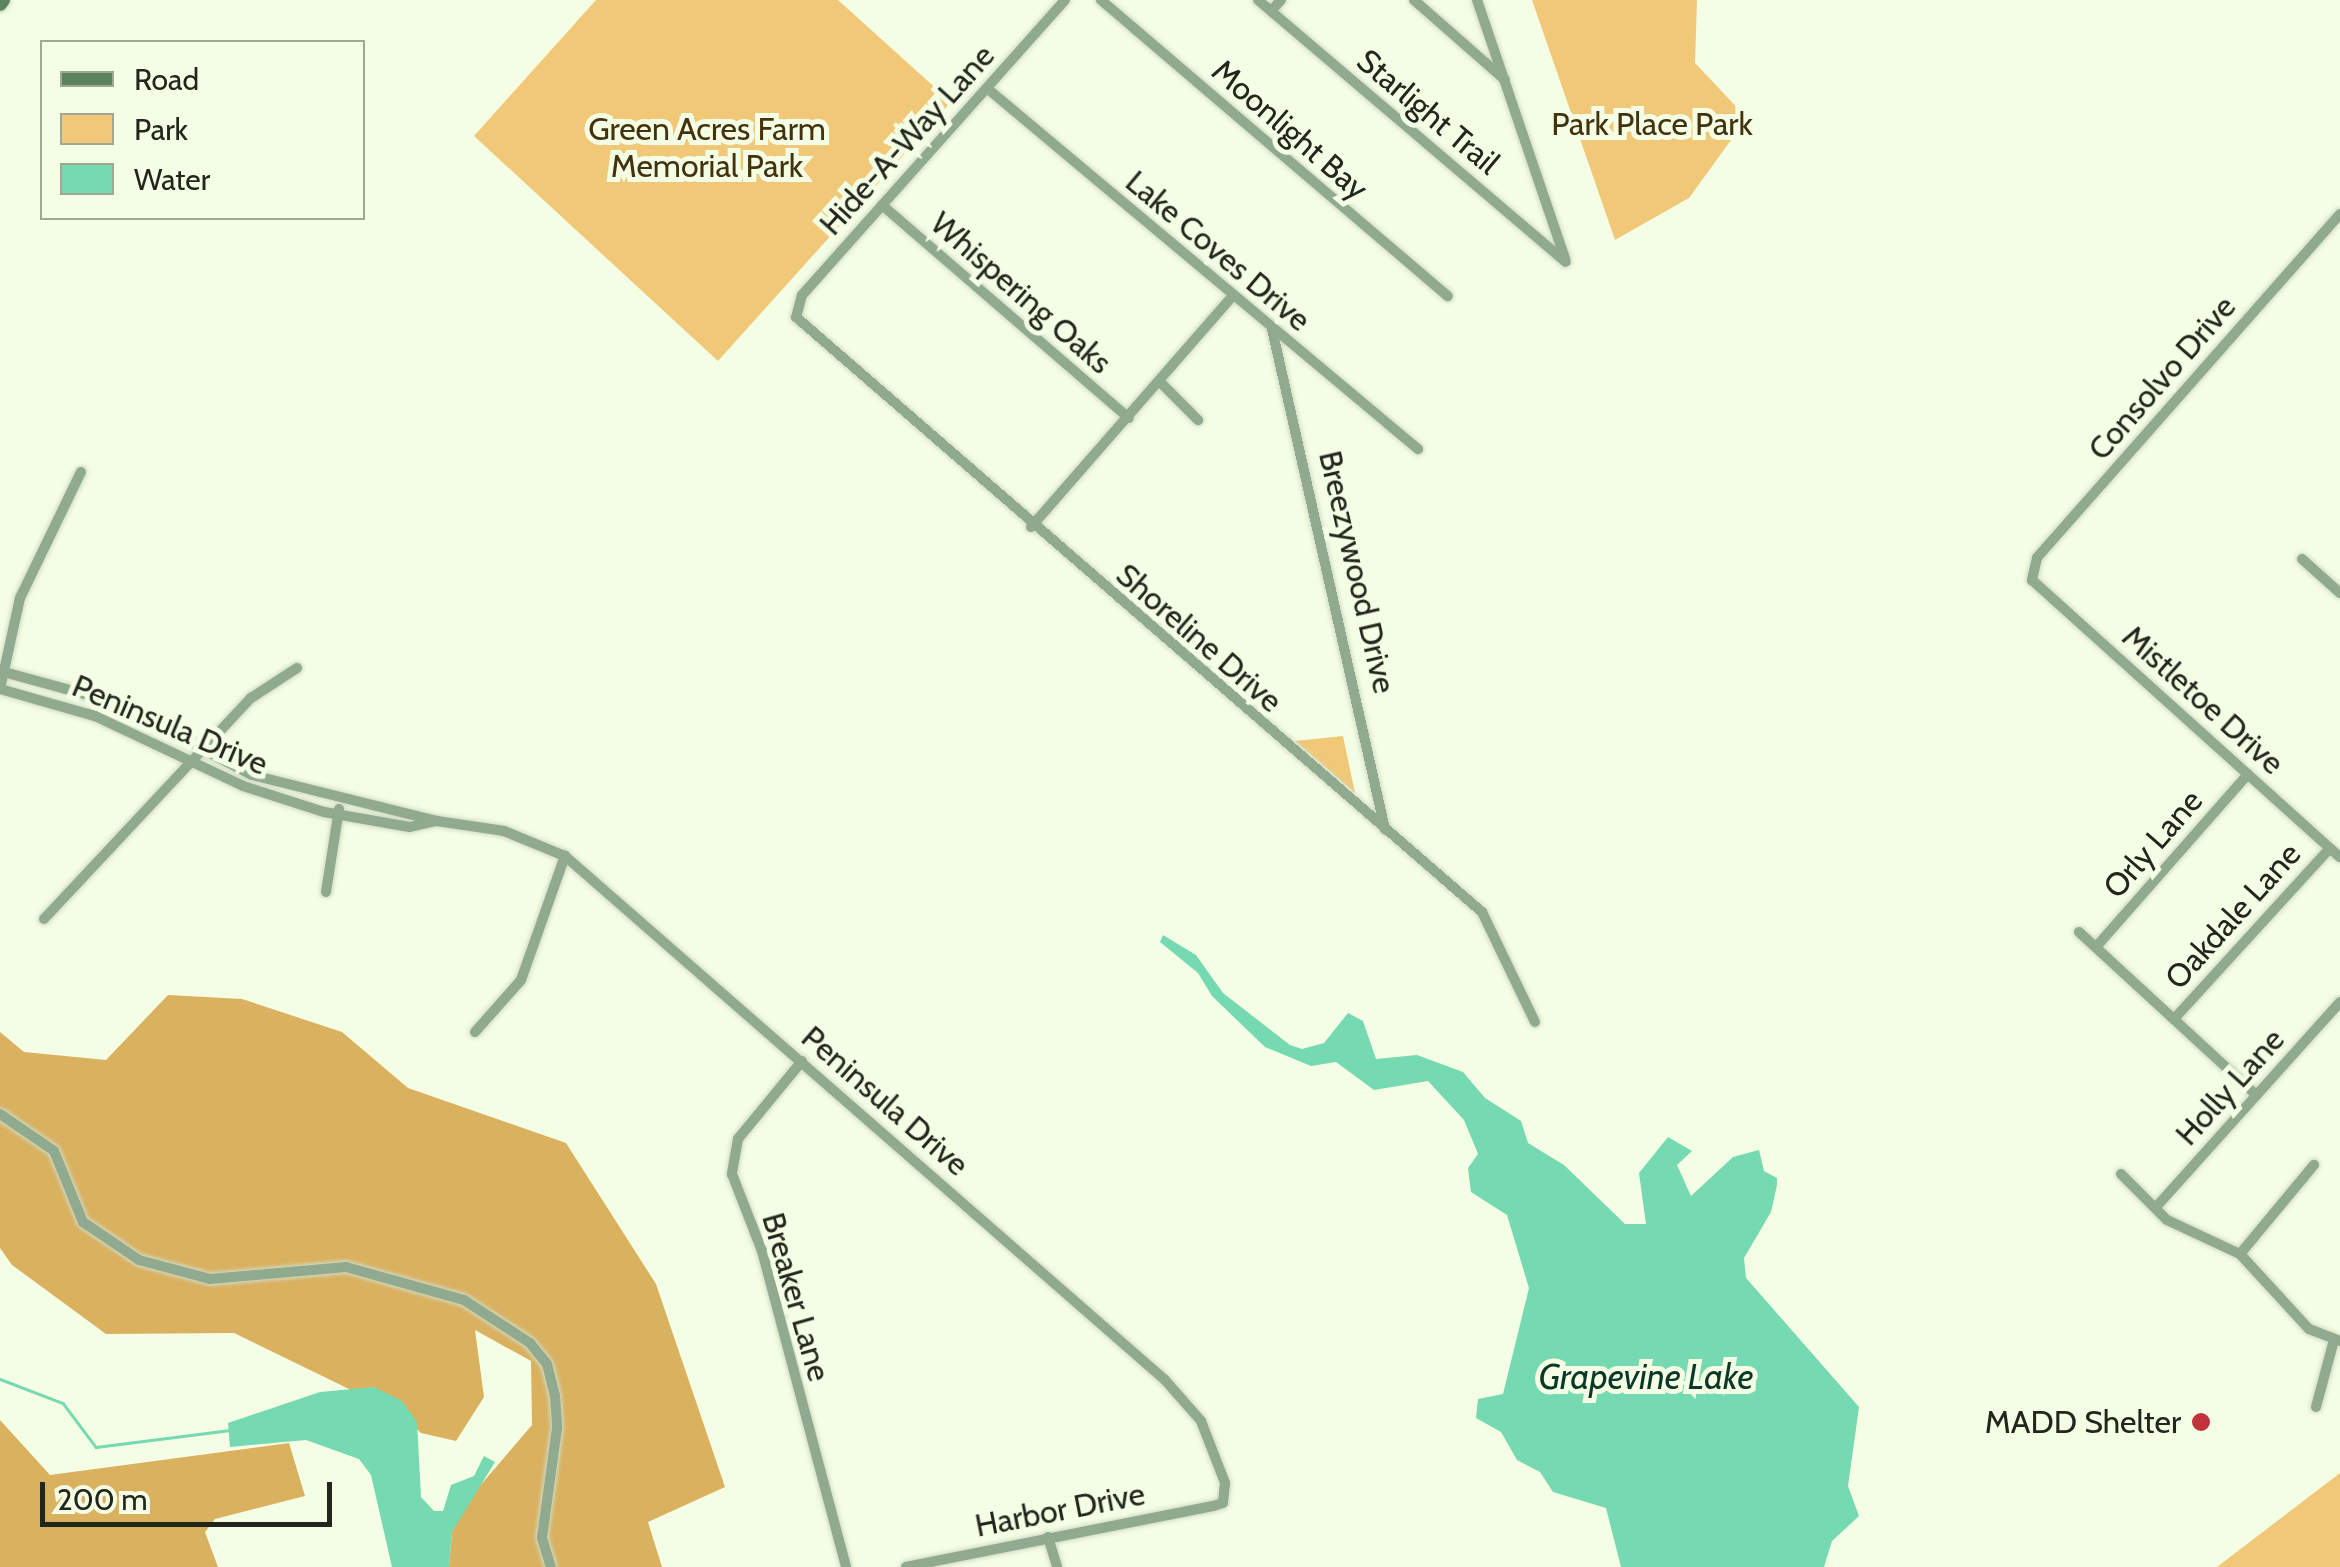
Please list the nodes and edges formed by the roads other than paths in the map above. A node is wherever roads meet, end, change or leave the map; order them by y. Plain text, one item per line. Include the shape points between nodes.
1 (1065, 0) edge
2 (1101, 0) edge
3 (1258, 0) edge
4 (1282, 0) edge
5 (1414, 0) edge
6 (1477, 0) edge
7 (1271, 11) junction
8 (1505, 80) junction
9 (988, 88) junction
10 (882, 205) junction
11 (2340, 214) edge
12 (1448, 296) dead end
13 (1231, 298) junction
14 (796, 317) joint
15 (1272, 328) junction
16 (1160, 382) junction
17 (1128, 418) junction
18 (1198, 420) dead end
19 (1418, 449) dead end
20 (81, 472) dead end
21 (1031, 527) junction
22 (2302, 559) dead end
23 (2032, 580) joint
24 (2340, 593) edge
25 (296, 668) dead end
26 (2, 672) edge
27 (0, 689) edge
28 (203, 750) junction
29 (192, 763) junction
30 (2248, 774) junction
31 (339, 798) junction
32 (340, 814) junction
33 (437, 821) junction
34 (1385, 830) junction
35 (2330, 848) junction
36 (564, 856) junction
37 (2340, 857) edge
38 (326, 892) dead end
39 (44, 919) dead end
40 (2080, 932) dead end
41 (2096, 947) junction
42 (2340, 1002) edge
43 (2174, 1018) junction
44 (1535, 1022) dead end
45 (475, 1032) dead end
46 (802, 1061) junction
47 (2256, 1095) junction
48 (0, 1114) edge
49 (2314, 1165) dead end
50 (2121, 1174) dead end
51 (2157, 1206) junction
52 (2240, 1254) junction
53 (2337, 1340) edge
54 (2316, 1407) dead end
55 (1223, 1502) joint
56 (1048, 1538) junction
57 (551, 1567) edge
58 (846, 1567) edge
59 (906, 1567) edge
60 (1057, 1567) edge

1 - 9 street, Hide-A-Way Lane
2 - 12 street, Moonlight Bay
3 - 7 street, Starlight Trail
4 - 7 street
5 - 8 street
6 - 8 street
7 - 8 street, Starlight Trail via 1566,262
9 - 10 street, Hide-A-Way Lane
9 - 13 street, Lake Coves Drive
10 - 14 street, Hide-A-Way Lane via 802,294
10 - 17 street, Whispering Oaks
11 - 23 street, Consolvo Drive via 2037,558
13 - 15 street, Lake Coves Drive
13 - 16 street
14 - 21 street, Shoreline Drive
15 - 19 street, Lake Coves Drive
15 - 34 street, Breezywood Drive
16 - 17 street
16 - 18 street
17 - 21 street
20 - 26 street via 20,598
21 - 34 street, Shoreline Drive
22 - 24 street
23 - 30 street, Mistletoe Drive
25 - 28 street via 263,687
26 - 27 street
26 - 28 street, Peninsula Drive via 113,702
27 - 29 street, Peninsula Drive via 95,716
28 - 29 street
28 - 31 street, Peninsula Drive via 252,775
29 - 32 street, Peninsula Drive via 243,786
29 - 39 street
30 - 35 street, Mistletoe Drive
30 - 41 street, Orly Lane
31 - 32 street
31 - 33 street, Peninsula Drive
32 - 33 street, Peninsula Drive via 410,826
32 - 38 street
33 - 36 street, Peninsula Drive via 504,831
34 - 44 street, Shoreline Drive via 1492,922
35 - 37 street, Mistletoe Drive
35 - 43 street, Oakdale Lane
36 - 45 street via 521,980
36 - 46 street, Peninsula Drive
40 - 41 street
41 - 43 street
42 - 47 street, Holly Lane
43 - 47 street
46 - 55 street, Peninsula Drive via 1192,1406 1225,1483
46 - 58 street, Breaker Lane via 738,1140 732,1174 762,1251
47 - 51 street, Holly Lane
48 - 57 street via 54,1151 83,1222 138,1260 210,1279 346,1267 464,1300 530,1343 547,1364 555,1396 557,1428 542,1521
49 - 52 street
50 - 51 street
51 - 52 street via 2183,1230
52 - 53 street via 2309,1329
53 - 54 street
55 - 56 street, Harbor Drive
56 - 59 street, Harbor Drive
56 - 60 street

